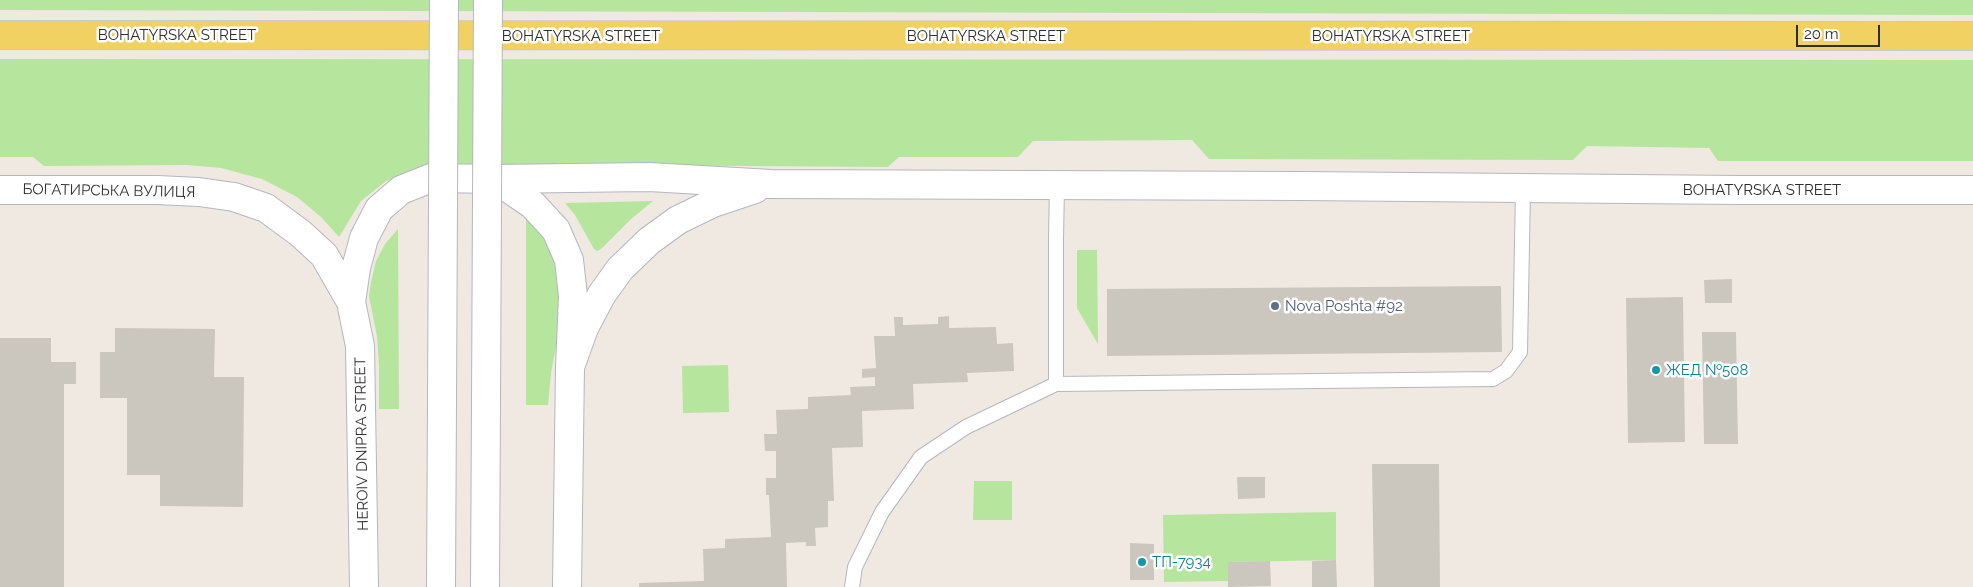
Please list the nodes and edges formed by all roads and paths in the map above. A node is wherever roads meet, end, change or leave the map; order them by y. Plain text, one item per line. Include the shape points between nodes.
1 (444, 0) edge
2 (488, 0) edge
3 (0, 35) edge
4 (1973, 36) edge
5 (495, 179) junction
6 (771, 184) junction
7 (1057, 185) junction
8 (1523, 189) junction
9 (0, 190) edge
10 (1973, 190) edge
11 (351, 302) junction
12 (570, 367) junction
13 (1056, 384) junction
14 (364, 587) edge
15 (441, 587) edge
16 (485, 587) edge
17 (567, 587) edge
18 (852, 587) edge

1 - 15 main road, bridge
2 - 16 main road, bridge
3 - 4 main road, BOHATYRSKA STREET
5 - 6 main road, BOHATYRSKA STREET via 649,177
5 - 11 main road, BOHATYRSKA STREET via 431,178 401,190 379,209 364,238
5 - 12 main road via 533,205 556,230 569,260 573,296
6 - 7 main road, BOHATYRSKA STREET
6 - 12 main road via 713,203 678,220 648,241 602,294 584,328
7 - 8 main road, BOHATYRSKA STREET
7 - 13 lane
8 - 10 main road, BOHATYRSKA STREET
8 - 13 lane via 1520,352 1506,372 1493,379
9 - 11 main road, БОГАТИРСЬКА ВУЛИЦЯ via 157,190 234,197 266,208 306,239 324,256
11 - 14 main road, HEROIV DNIPRA STREET via 360,346
12 - 17 main road
13 - 18 lane via 966,427 922,457 882,512 855,567

